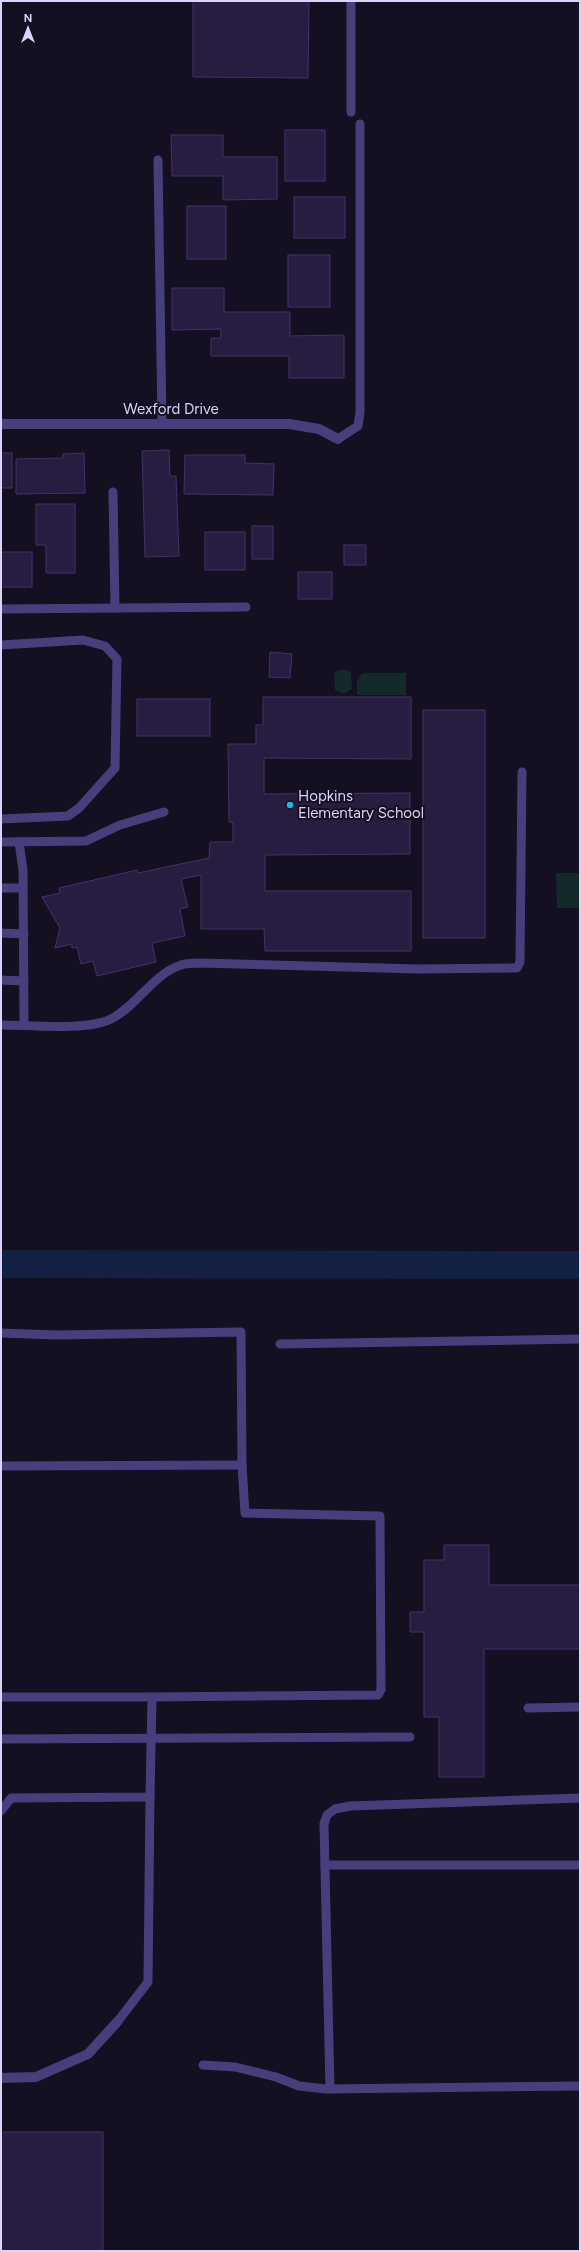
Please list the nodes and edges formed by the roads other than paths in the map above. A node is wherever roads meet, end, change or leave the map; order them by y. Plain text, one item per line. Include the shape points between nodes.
1 (351, 1) edge
2 (351, 112) dead end
3 (360, 124) dead end
4 (158, 160) dead end
5 (1, 424) edge
6 (162, 424) junction
7 (338, 439) joint
8 (113, 492) dead end
9 (246, 607) dead end
10 (115, 608) junction
11 (1, 609) edge
12 (1, 645) edge
13 (522, 772) dead end
14 (164, 812) dead end
15 (1, 819) edge
16 (1, 842) edge
17 (19, 842) junction
18 (1, 888) edge
19 (23, 888) junction
20 (1, 933) edge
21 (24, 934) junction
22 (1, 980) edge
23 (24, 981) junction
24 (24, 1025) junction
25 (1, 1026) edge
26 (1, 1333) edge
27 (580, 1339) edge
28 (280, 1344) dead end
29 (242, 1465) junction
30 (1, 1466) edge
31 (1, 1697) edge
32 (152, 1697) junction
33 (580, 1707) edge
34 (528, 1708) dead end
35 (410, 1737) dead end
36 (152, 1738) junction
37 (1, 1739) edge
38 (150, 1797) junction
39 (580, 1798) edge
40 (1, 1811) edge
41 (325, 1865) junction
42 (580, 1865) edge
43 (118, 2021) joint
44 (203, 2065) dead end
45 (1, 2078) edge
46 (580, 2086) edge
47 (330, 2089) junction

1 - 2 lane
3 - 7 lane via 360,412 358,426
4 - 6 lane
5 - 6 street, Wexford Drive
6 - 7 street, Wexford Drive via 299,424 319,429
8 - 10 lane
9 - 10 lane
10 - 11 lane
12 - 15 lane via 83,640 105,646 116,659 115,768 80,808 68,816
13 - 24 lane via 520,962 517,968 418,969 200,963 182,965 169,971 110,1020 74,1026
14 - 17 lane via 120,824 86,841
16 - 17 lane
17 - 19 lane
18 - 19 lane
19 - 21 lane
20 - 21 lane
21 - 23 lane
22 - 23 lane
23 - 24 lane
24 - 25 lane
26 - 29 lane via 57,1335 241,1332
27 - 28 lane
29 - 30 lane
29 - 32 lane via 245,1513 380,1516 381,1690 378,1695
31 - 32 lane
32 - 36 lane
33 - 34 lane
35 - 36 lane
36 - 37 lane
36 - 38 lane
38 - 40 lane via 11,1798
38 - 43 lane via 148,1982
39 - 41 lane via 380,1804 336,1809 326,1815 324,1824
41 - 42 lane
41 - 47 lane
43 - 45 street via 88,2054 36,2077
44 - 47 lane via 235,2067 276,2077 299,2086
46 - 47 lane

